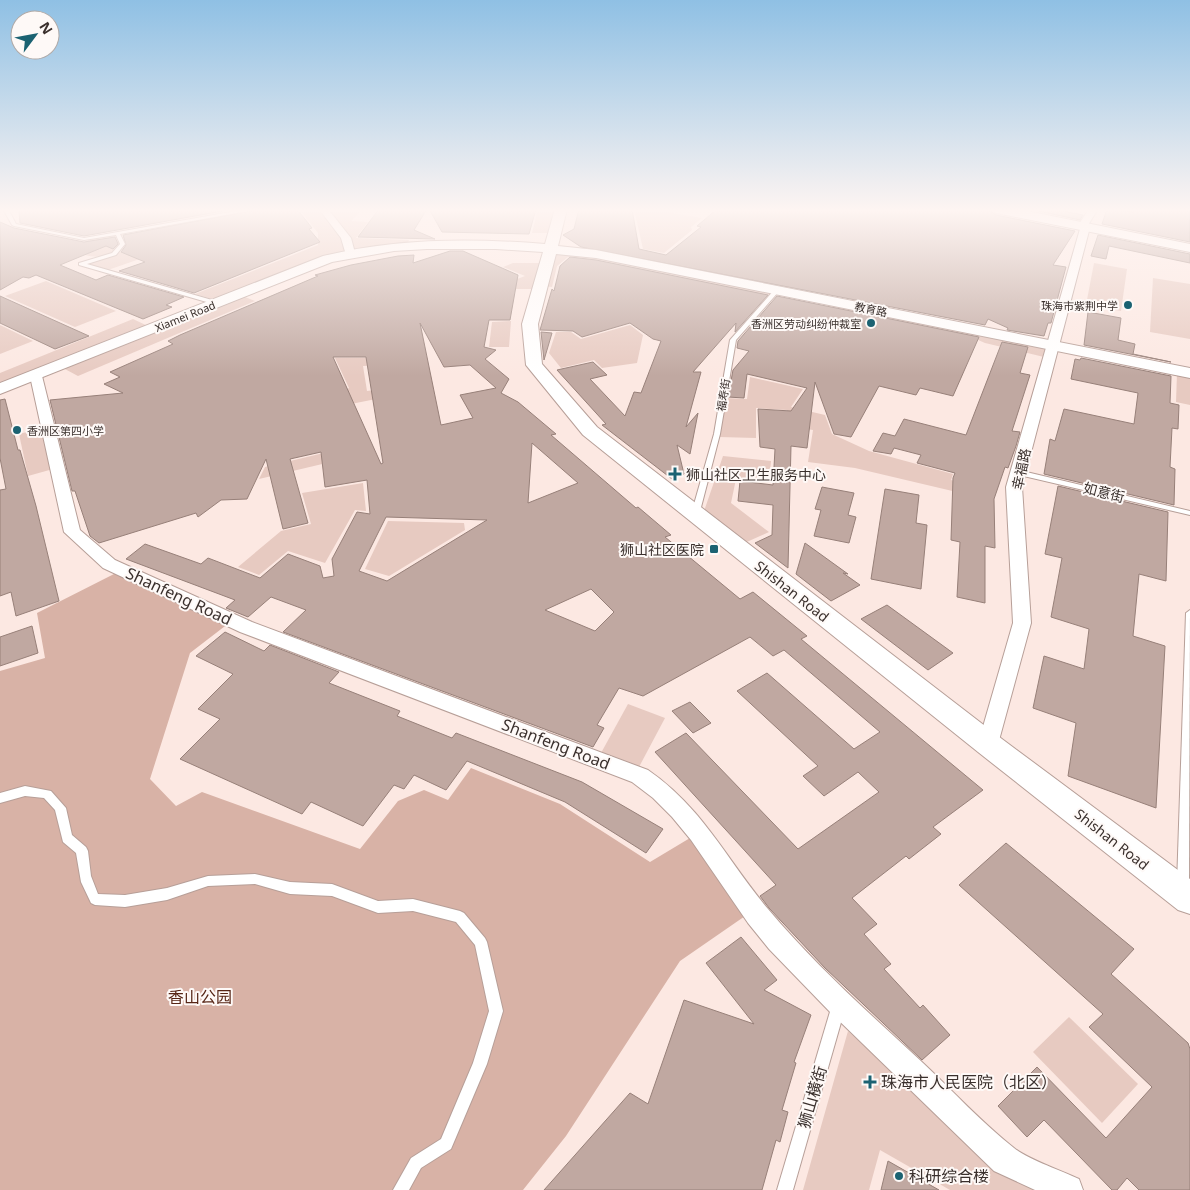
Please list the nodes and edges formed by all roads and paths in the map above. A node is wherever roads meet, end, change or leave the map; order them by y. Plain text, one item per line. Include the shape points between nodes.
1 (83, 265) edge
2 (314, 265) edge
3 (546, 265) edge
4 (649, 265) edge
5 (1073, 265) edge
6 (777, 290) junction
7 (217, 303) junction
8 (1053, 345) junction
9 (1190, 372) edge
10 (36, 376) junction
11 (0, 389) edge
12 (1018, 472) junction
13 (1190, 513) edge
14 (695, 515) junction
15 (1190, 613) edge
16 (988, 744) junction
17 (0, 798) edge
18 (1186, 896) edge
19 (839, 1004) junction
20 (401, 1190) edge
21 (785, 1190) edge
22 (1068, 1190) edge

1 - 7 lane
2 - 7 street, Xiamei Road
3 - 14 street, Shishan Road via 530,324 534,365 590,431
4 - 6 street, 教育路
5 - 8 street, 幸福路
6 - 8 street, 教育路
6 - 14 lane, 福寿街 via 732,340 717,434
7 - 10 street, Xiamei Road
8 - 9 street, 教育路
8 - 12 street, 幸福路
10 - 11 street, Xiamei Road
10 - 19 street, Shanfeng Road via 72,532 109,564 246,627 645,779 680,810 762,921
12 - 13 lane, 如意街
12 - 16 street, 幸福路 via 1014,487 1022,622
14 - 16 street, Shishan Road
15 - 18 lane
16 - 18 street, Shishan Road
17 - 20 lane via 25,791 47,794 60,808 67,838 82,852 88,889 96,899 125,901 167,894 208,881 255,879 290,888 332,890 378,907 413,905 460,917 481,942 496,1012 480,1064 446,1144 416,1163
19 - 21 lane, 狮山橫街
19 - 22 street, Shanfeng Road via 1006,1160

